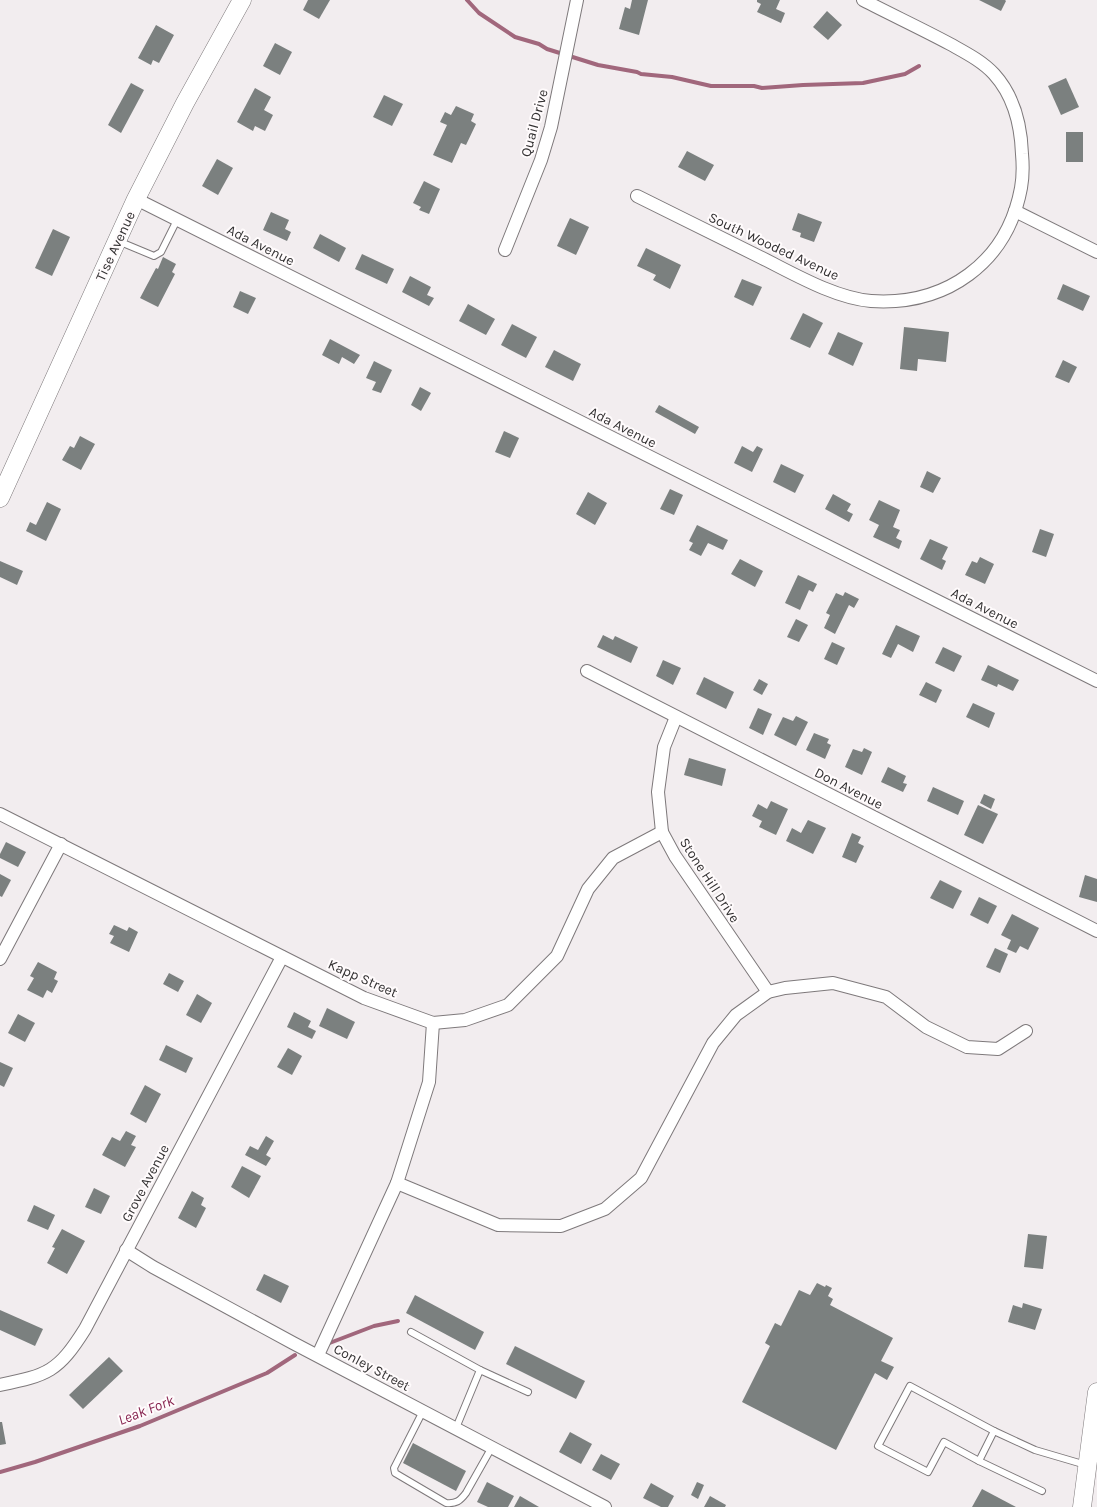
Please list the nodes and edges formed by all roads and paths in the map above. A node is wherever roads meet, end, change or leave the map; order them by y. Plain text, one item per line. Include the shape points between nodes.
1 (242, 0) edge
2 (576, 0) edge
3 (863, 0) edge
4 (637, 196) dead end
5 (136, 199) junction
6 (1015, 211) junction
7 (177, 220) junction
8 (117, 241) junction
9 (505, 250) dead end
10 (1097, 252) edge
11 (0, 498) edge
12 (587, 670) dead end
13 (1097, 681) edge
14 (676, 717) junction
15 (0, 814) edge
16 (662, 832) junction
17 (61, 844) junction
18 (1097, 931) edge
19 (282, 957) junction
20 (0, 959) edge
21 (768, 992) junction
22 (433, 1023) junction
23 (1026, 1031) dead end
24 (397, 1183) junction
25 (126, 1250) junction
26 (410, 1332) dead end
27 (318, 1355) junction
28 (480, 1370) junction
29 (0, 1385) edge
30 (528, 1392) dead end
31 (1097, 1392) edge
32 (423, 1411) junction
33 (456, 1428) junction
34 (994, 1431) junction
35 (492, 1447) junction
36 (979, 1461) junction
37 (1090, 1477) edge
38 (1042, 1491) dead end
39 (605, 1507) edge
40 (1082, 1507) edge

1 - 5 street, Tise Avenue
2 - 9 street, Quail Drive via 551,127
3 - 6 street, South Wooded Avenue via 970,56 994,74 1005,88 1019,122 1022,146 1023,176
4 - 6 street, South Wooded Avenue via 828,290 869,301 911,299 951,287 996,248
5 - 7 street, Ada Avenue
5 - 8 street, Tise Avenue
6 - 10 street
7 - 8 lane via 160,252 154,256
7 - 13 street, Ada Avenue
8 - 11 street, Tise Avenue
12 - 14 street, Don Avenue
14 - 16 street, Stone Hill Drive via 664,746 658,792
14 - 18 street, Don Avenue
15 - 17 street, Kapp Street
16 - 21 street, Stone Hill Drive
16 - 22 street, Kapp Street via 613,858 588,889 557,956 508,1005 465,1020
17 - 19 street, Kapp Street
17 - 20 street
19 - 22 street, Kapp Street via 364,998
19 - 25 street, Grove Avenue
21 - 23 street via 833,984 886,997 926,1026 967,1046 998,1049
21 - 24 street via 736,1015 713,1043 641,1178 605,1209 561,1226 498,1225
22 - 24 street via 429,1082
24 - 27 street
25 - 27 street, Conley Street
25 - 29 street, Grove Avenue via 85,1330 56,1368 29,1379
26 - 28 lane
27 - 32 street, Conley Street
28 - 30 lane
28 - 33 lane
31 - 37 street
32 - 33 street, Conley Street
32 - 35 lane via 394,1468 395,1473 446,1502 454,1503 466,1493
33 - 35 street, Conley Street
34 - 36 lane
34 - 36 lane via 910,1386 878,1446 928,1472 944,1442
34 - 37 lane
35 - 39 street, Conley Street
36 - 38 lane
37 - 40 street

